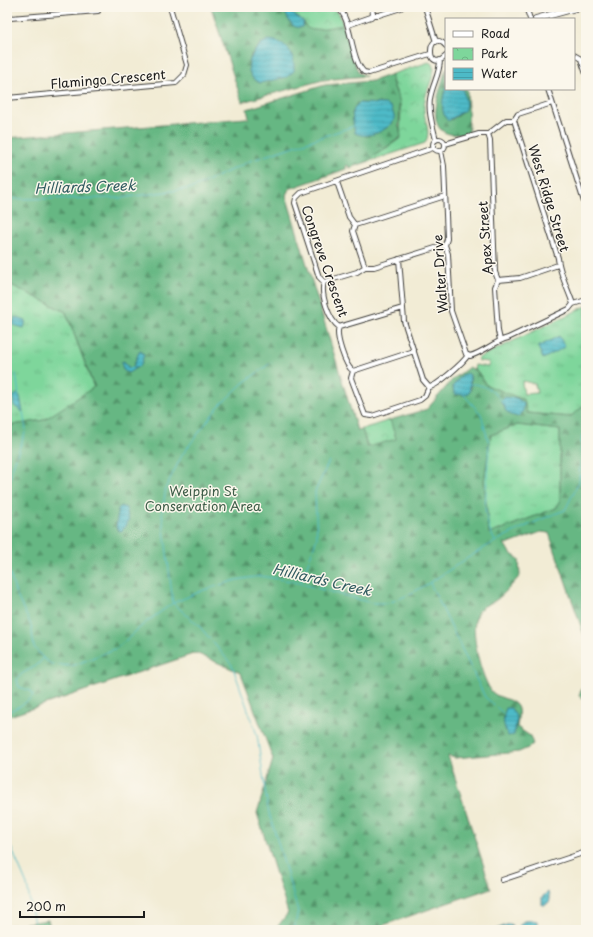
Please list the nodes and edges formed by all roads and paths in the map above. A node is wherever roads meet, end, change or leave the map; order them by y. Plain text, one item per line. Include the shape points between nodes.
1 (170, 7) edge
2 (337, 7) edge
3 (372, 7) edge
4 (425, 7) edge
5 (526, 7) edge
6 (579, 7) edge
7 (401, 8) dead end
8 (98, 11) dead end
9 (373, 15) junction
10 (7, 16) edge
11 (530, 18) edge
12 (540, 18) edge
13 (348, 25) junction
14 (436, 42) junction
15 (445, 45) edge
16 (430, 54) junction
17 (575, 56) edge
18 (445, 57) edge
19 (440, 60) junction
20 (586, 74) edge
21 (548, 90) edge
22 (7, 98) edge
23 (552, 102) junction
24 (514, 120) junction
25 (488, 134) junction
26 (436, 140) junction
27 (445, 144) junction
28 (433, 148) junction
29 (441, 151) junction
30 (337, 182) junction
31 (446, 196) junction
32 (586, 208) edge
33 (355, 225) junction
34 (445, 245) junction
35 (399, 259) junction
36 (558, 265) junction
37 (364, 267) junction
38 (498, 280) junction
39 (324, 282) junction
40 (586, 300) edge
41 (574, 304) junction
42 (402, 308) junction
43 (339, 327) junction
44 (500, 340) junction
45 (414, 352) junction
46 (468, 356) junction
47 (353, 371) junction
48 (429, 387) junction
49 (586, 852) edge
50 (502, 880) dead end

1 - 22 street, Flamingo Crescent via 188,65 184,75 176,83
2 - 13 street
3 - 9 street
4 - 14 street
5 - 11 street
6 - 12 street
7 - 9 street via 382,15
8 - 10 street via 10,18
9 - 13 street
13 - 16 street via 348,34 360,68 366,73
14 - 15 street
14 - 16 street via 430,48
16 - 19 street
17 - 20 street via 581,59
18 - 19 street
19 - 26 street via 430,100 430,114
21 - 23 street
23 - 24 street via 518,114
23 - 32 street
24 - 25 street via 506,120
24 - 36 street, West Ridge Street via 558,258
25 - 27 street via 479,134
25 - 38 street, Apex Street via 495,272
26 - 27 street via 442,140
26 - 28 street
27 - 29 street
28 - 29 street via 437,152
28 - 30 street, Congreve Crescent via 345,177
29 - 31 street, Walter Drive
30 - 33 street via 349,218
30 - 39 street, Congreve Crescent via 300,194 295,201 318,277
31 - 33 street
31 - 34 street, Walter Drive
33 - 37 street via 353,231
34 - 35 street
34 - 46 street, Walter Drive via 448,254 451,311 463,351
35 - 37 street via 374,267
35 - 42 street
36 - 38 street via 520,278
36 - 41 street, West Ridge Street
37 - 39 street via 357,272
38 - 44 street, Apex Street via 495,289
39 - 43 street, Congreve Crescent via 324,293 333,320
40 - 41 street
41 - 44 street
42 - 43 street
42 - 45 street
43 - 47 street, Congreve Crescent via 337,335 347,365
44 - 46 street via 475,355
45 - 47 street
45 - 48 street via 423,380
46 - 48 street, Congreve Crescent via 436,385
47 - 48 street, Congreve Crescent via 351,378 361,409 363,414 369,417 420,400
49 - 50 street

